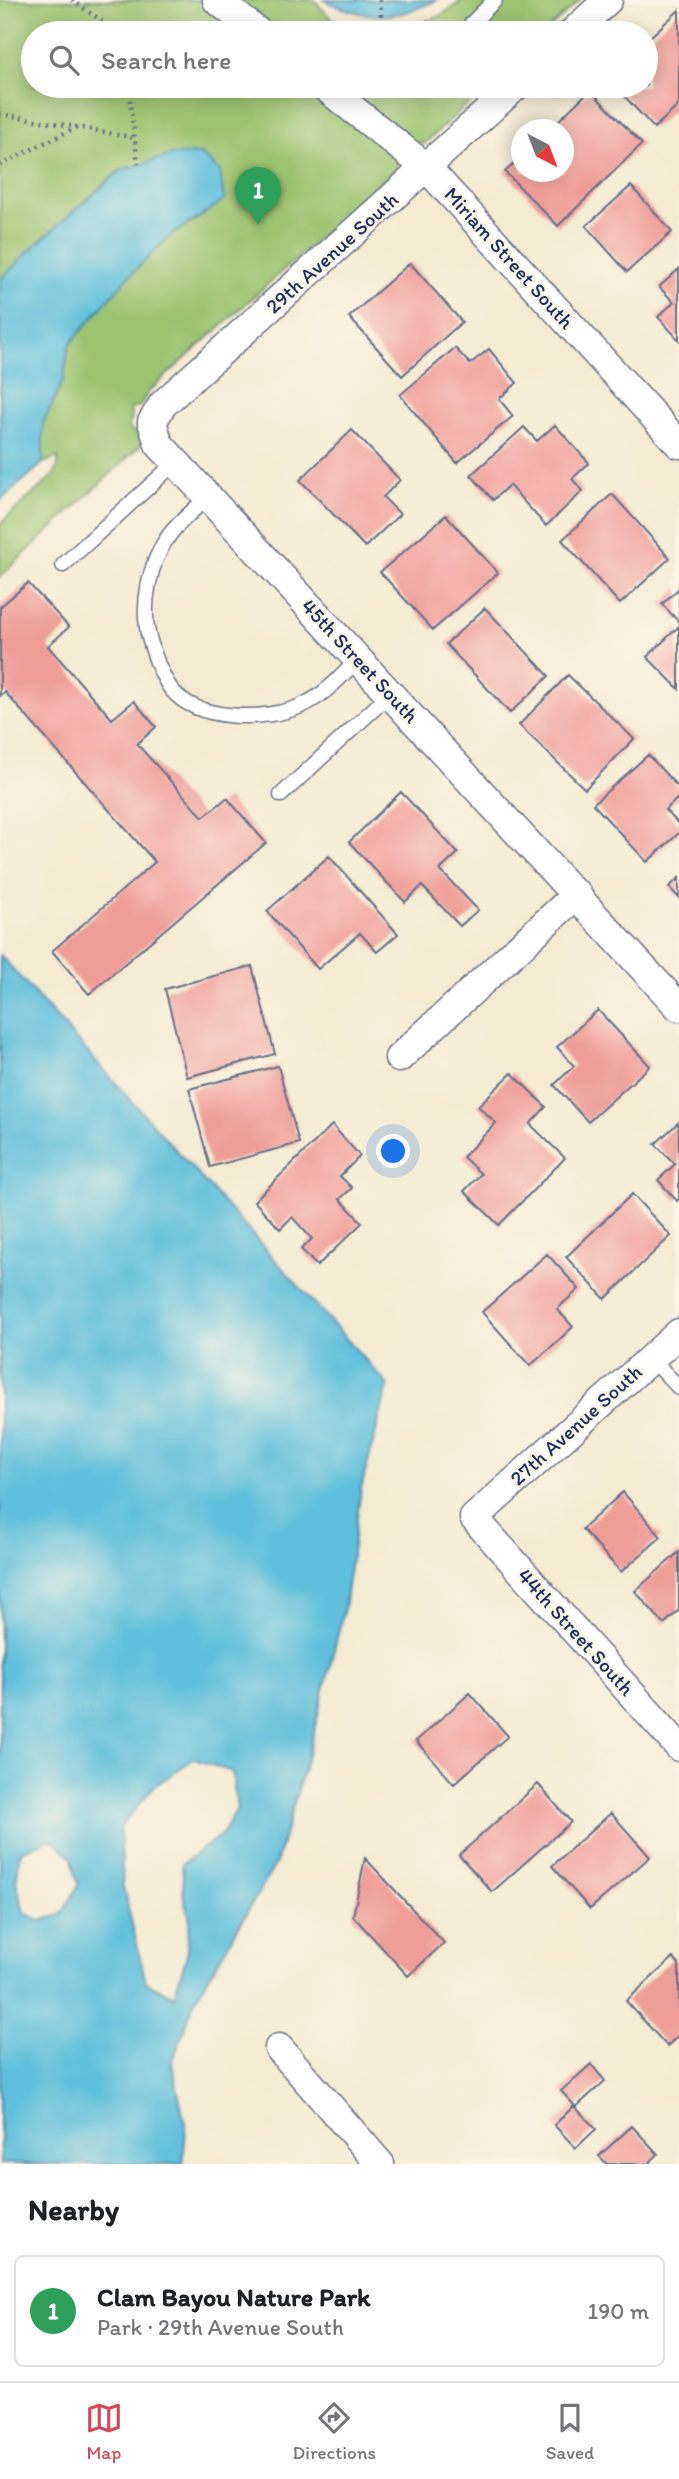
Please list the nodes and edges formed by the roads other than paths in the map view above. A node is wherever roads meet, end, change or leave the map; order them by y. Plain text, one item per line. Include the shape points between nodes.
1 (217, 0) edge
2 (495, 0) edge
3 (608, 0) edge
4 (243, 21) edge
5 (474, 21) edge
6 (585, 21) edge
7 (339, 98) edge
8 (503, 98) edge
9 (427, 168) junction
10 (152, 422) joint
11 (679, 444) edge
12 (176, 462) junction
13 (208, 497) junction
14 (63, 565) dead end
15 (358, 659) junction
16 (391, 694) junction
17 (281, 795) dead end
18 (577, 894) junction
19 (679, 1007) edge
20 (399, 1058) dead end
21 (679, 1333) edge
22 (651, 1358) junction
23 (679, 1388) edge
24 (474, 1518) joint
25 (679, 1747) edge
26 (279, 2048) dead end
27 (380, 2164) edge

1 - 4 street
2 - 5 lane
3 - 6 street
7 - 9 street, Miriam Street South
8 - 9 street, 29th Avenue South
9 - 10 street, 29th Avenue South via 163,404
9 - 11 street, Miriam Street South
10 - 12 street, 45th Street South via 159,444
12 - 13 street, 45th Street South
12 - 14 lane
13 - 15 street, 45th Street South
13 - 15 lane via 169,536 148,590 148,635 172,691 203,710 256,715 300,706 318,696
15 - 16 street, 45th Street South
16 - 17 lane
16 - 18 street, 45th Street South
18 - 19 street, 45th Street South
18 - 20 street
21 - 22 street, 27th Avenue South
22 - 23 lane
22 - 24 street, 27th Avenue South
24 - 25 street, 44th Street South
26 - 27 street

